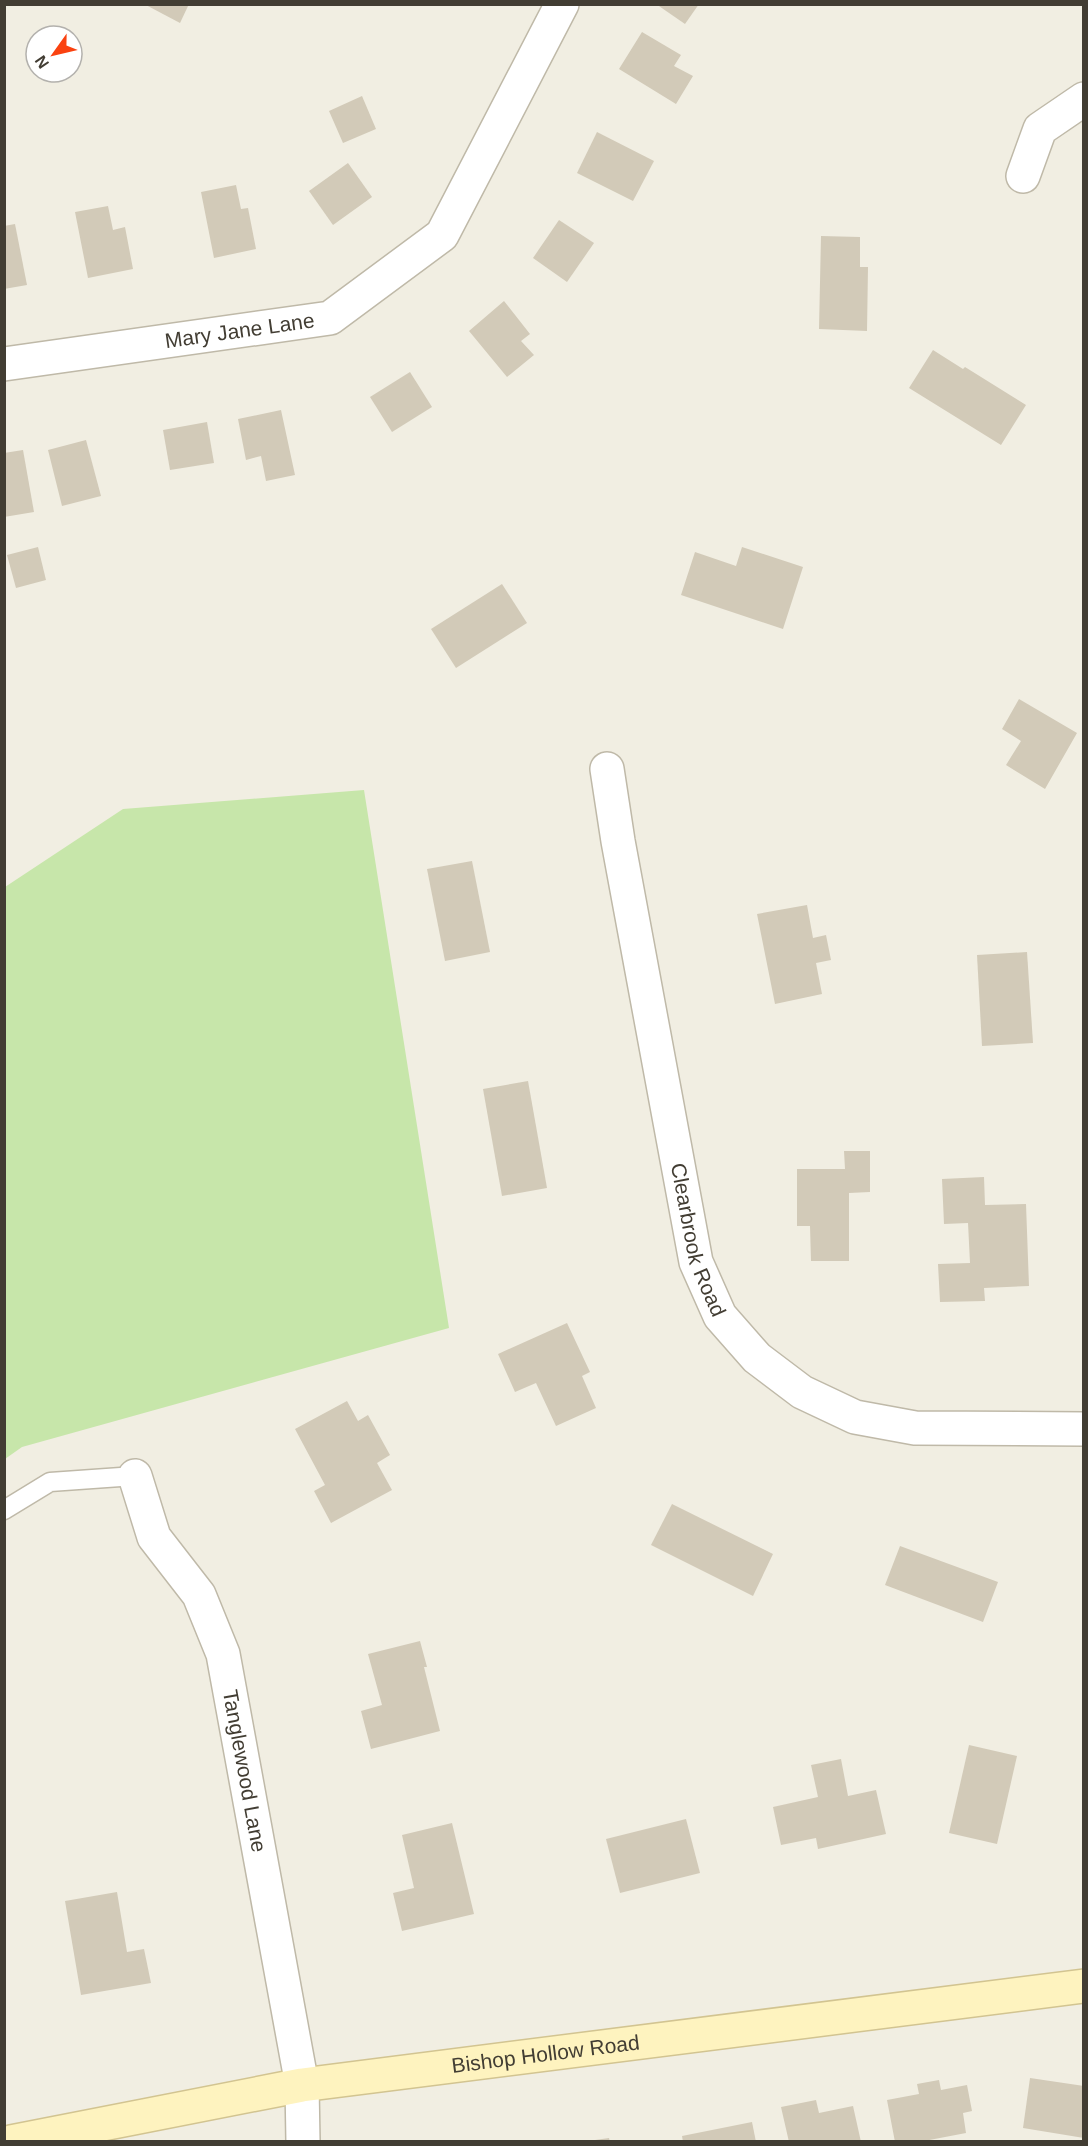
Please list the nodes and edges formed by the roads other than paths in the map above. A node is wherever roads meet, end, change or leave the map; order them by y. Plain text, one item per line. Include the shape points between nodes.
1 (562, 4) edge
2 (1083, 99) edge
3 (1023, 176) dead end
4 (4, 364) edge
5 (607, 769) dead end
6 (1083, 1429) edge
7 (135, 1476) joint
8 (4, 1510) edge
9 (1083, 1986) edge
10 (302, 2085) junction
11 (57, 2137) edge
12 (14, 2141) edge
13 (303, 2142) edge

1 - 4 street, Mary Jane Lane via 442,235 330,318
2 - 3 street via 1040,129
5 - 6 street, Clearbrook Road via 696,1262 720,1316 757,1358 802,1392 855,1417 915,1428
7 - 8 lane via 50,1482
7 - 10 street, Tanglewood Lane via 154,1537 200,1595 223,1654
9 - 10 street, Bishop Hollow Road
10 - 11 street, Bishop Hollow Road
10 - 13 street, Tanglewood Lane
11 - 12 street, Bishop Hollow Road

